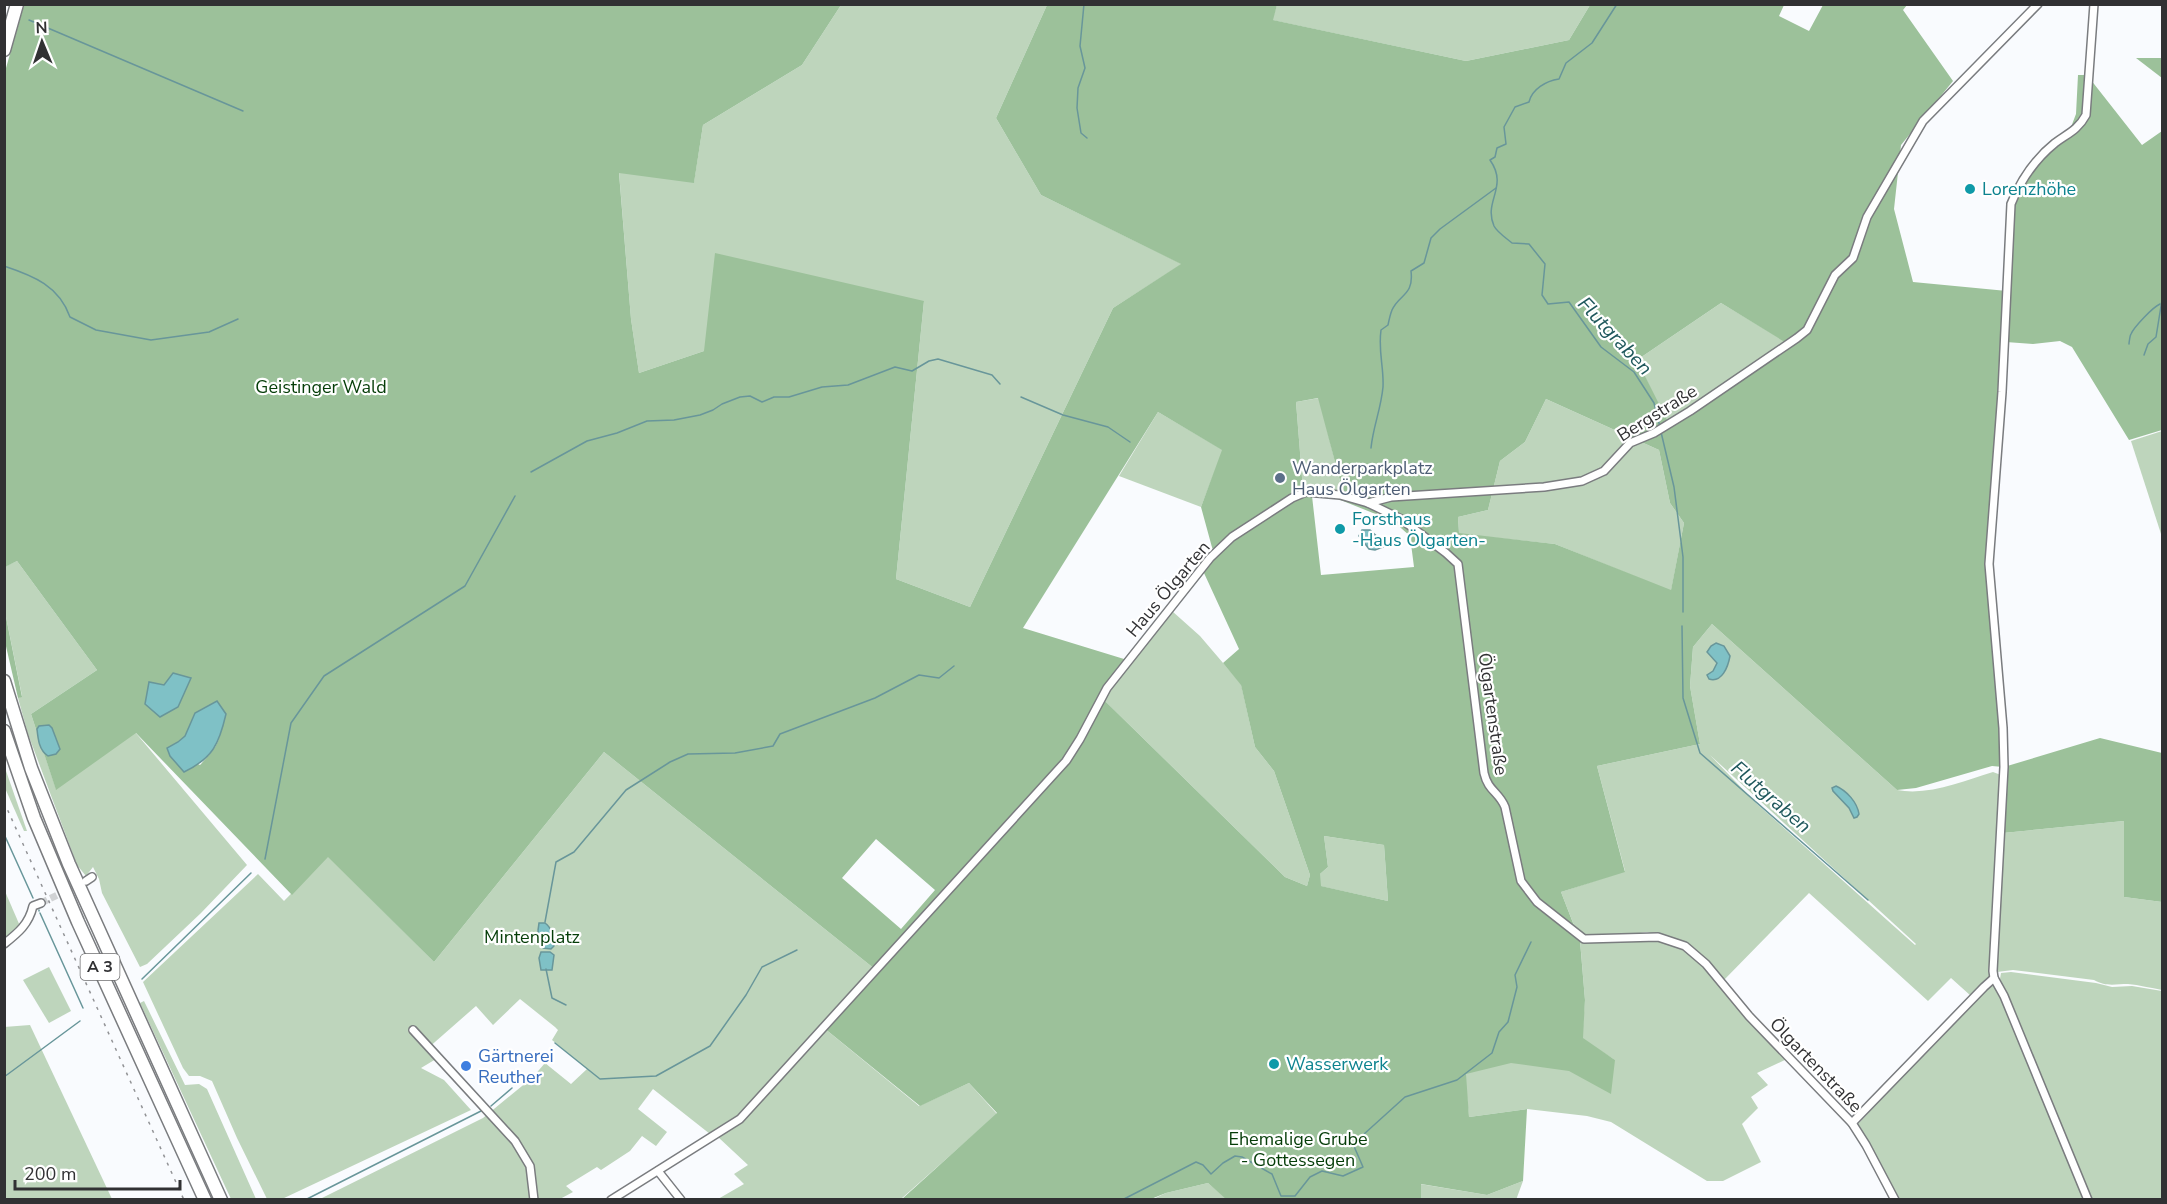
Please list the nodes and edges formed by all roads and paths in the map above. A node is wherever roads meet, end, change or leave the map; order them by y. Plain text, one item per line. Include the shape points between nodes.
1 (18, 4) edge
2 (2038, 4) edge
3 (2094, 4) edge
4 (4, 50) edge
5 (1368, 503) junction
6 (4, 681) edge
7 (4, 731) edge
8 (41, 903) tunnel mouth
9 (4, 944) edge
10 (1994, 978) junction
11 (413, 1030) dead end
12 (1852, 1123) junction
13 (657, 1171) junction
14 (205, 1200) edge
15 (221, 1200) edge
16 (534, 1200) edge
17 (611, 1200) edge
18 (681, 1200) edge
19 (1895, 1200) edge
20 (2088, 1200) edge

1 - 4 highway
2 - 5 street, Bergstraße via 1923,121 1867,217 1852,258 1835,275 1807,330 1690,411 1630,443 1604,471 1582,481 1391,497
3 - 10 street via 2086,115 2077,129 2054,144 2029,172 2011,204 1989,564 2003,728
5 - 12 street, Ölgartenstraße via 1401,519 1458,564 1484,773 1489,788 1502,800 1518,871 1527,891 1584,939 1658,937 1685,946
5 - 13 street, Haus Ölgarten via 1306,492 1232,537 1210,558 1107,688 1066,761 740,1119
6 - 15 highway, A 3 via 31,768 69,864
7 - 14 highway, A 3 via 34,818
8 - 9 street via 33,906 24,926
10 - 12 street
10 - 20 street
11 - 16 street via 515,1141 530,1166
12 - 19 street, Ölgartenstraße
13 - 17 street, Haus Ölgarten
13 - 18 street

